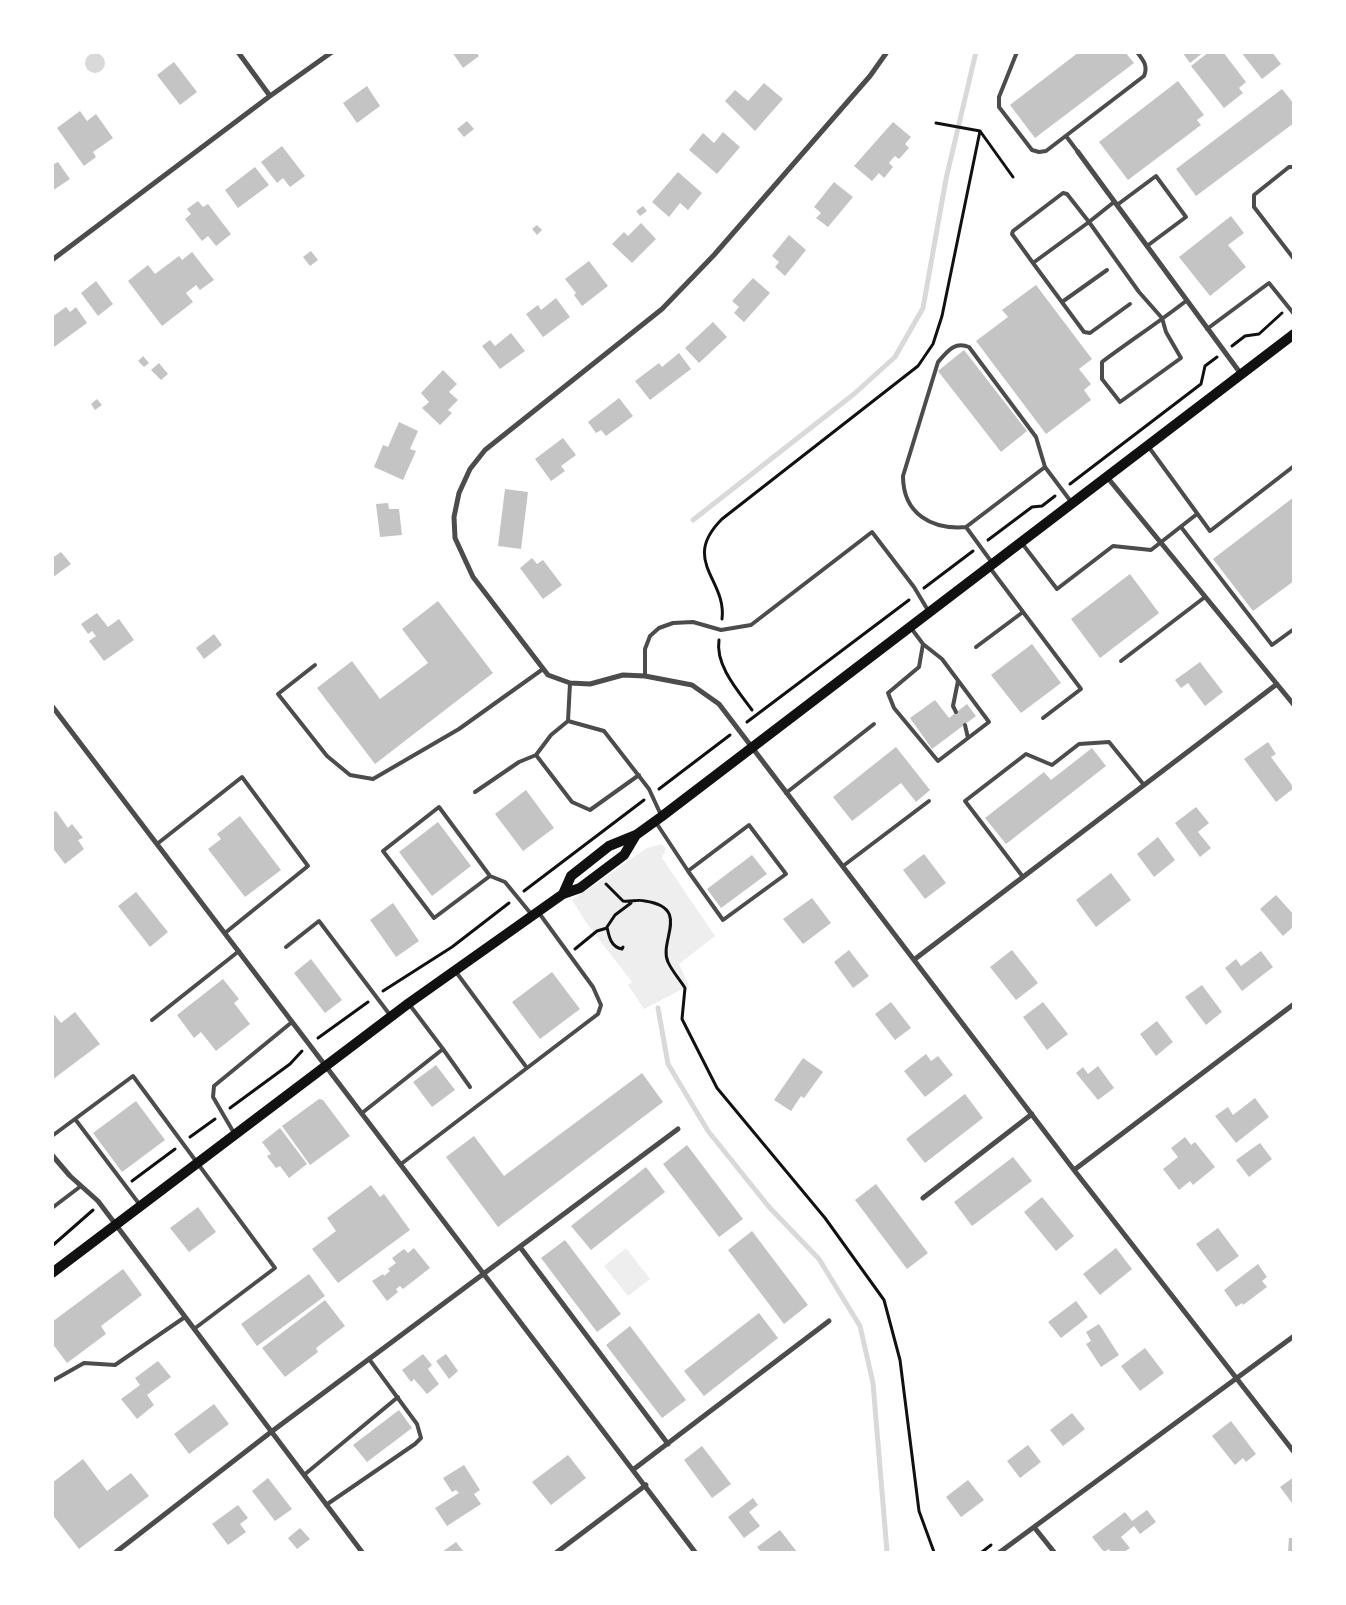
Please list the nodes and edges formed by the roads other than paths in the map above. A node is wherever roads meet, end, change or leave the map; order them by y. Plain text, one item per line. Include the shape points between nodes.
1 (238, 52) edge
2 (332, 52) edge
3 (887, 52) edge
4 (1017, 52) edge
5 (1137, 52) edge
6 (270, 96) junction
7 (1066, 136) junction
8 (1078, 152) joint
9 (1294, 166) edge
10 (1116, 204) junction
11 (1089, 222) junction
12 (1147, 246) junction
13 (1294, 259) edge
14 (52, 260) edge
15 (1033, 263) junction
16 (1107, 270) dead end
17 (1186, 301) junction
18 (1062, 302) junction
19 (1130, 304) dead end
20 (1294, 314) edge
21 (1162, 318) junction
22 (1207, 329) junction
23 (1294, 334) edge
24 (1240, 374) junction
25 (1148, 446) junction
26 (1294, 466) edge
27 (1045, 467) junction
28 (1107, 477) junction
29 (1073, 503) junction
30 (1197, 514) junction
31 (966, 527) junction
32 (1181, 527) junction
33 (1021, 542) junction
34 (1161, 542) junction
35 (991, 565) junction
36 (1205, 596) junction
37 (929, 612) junction
38 (1023, 612) junction
39 (910, 626) junction
40 (1294, 629) edge
41 (923, 644) junction
42 (976, 647) dead end
43 (1121, 661) dead end
44 (315, 665) dead end
45 (543, 669) junction
46 (645, 676) junction
47 (958, 681) junction
48 (570, 683) junction
49 (1277, 684) junction
50 (1294, 705) edge
51 (52, 706) edge
52 (956, 712) dead end
53 (1042, 718) dead end
54 (568, 721) junction
55 (874, 724) dead end
56 (965, 725) dead end
57 (968, 738) junction
58 (752, 748) junction
59 (536, 755) junction
60 (639, 775) junction
61 (1144, 785) junction
62 (475, 792) dead end
63 (786, 793) junction
64 (929, 801) dead end
65 (658, 819) junction
66 (636, 835) junction
67 (157, 844) junction
68 (844, 866) junction
69 (688, 871) junction
70 (490, 876) junction
71 (1024, 877) junction
72 (562, 894) junction
73 (535, 913) junction
74 (225, 933) junction
75 (286, 947) dead end
76 (239, 952) junction
77 (916, 959) junction
78 (456, 972) junction
79 (409, 1003) junction
80 (1294, 1004) edge
81 (391, 1017) junction
82 (152, 1020) dead end
83 (292, 1022) junction
84 (443, 1049) junction
85 (326, 1066) junction
86 (527, 1068) junction
87 (470, 1087) dead end
88 (362, 1112) junction
89 (1032, 1114) junction
90 (75, 1119) junction
91 (678, 1129) dead end
92 (236, 1134) junction
93 (52, 1136) edge
94 (54, 1159) edge
95 (199, 1162) junction
96 (401, 1164) junction
97 (1074, 1170) junction
98 (82, 1186) junction
99 (923, 1198) dead end
100 (141, 1206) junction
101 (52, 1208) edge
102 (116, 1225) junction
103 (520, 1247) junction
104 (52, 1273) edge
105 (484, 1273) junction
106 (185, 1317) junction
107 (829, 1321) dead end
108 (194, 1329) junction
109 (1294, 1336) edge
110 (369, 1358) junction
111 (1237, 1378) junction
112 (54, 1380) dead end
113 (398, 1397) junction
114 (271, 1432) junction
115 (668, 1444) junction
116 (1294, 1452) edge
117 (634, 1469) junction
118 (304, 1476) junction
119 (646, 1485) junction
120 (326, 1504) junction
121 (1034, 1527) junction
122 (116, 1552) edge
123 (362, 1552) edge
124 (557, 1552) edge
125 (696, 1552) edge
126 (1000, 1552) edge
127 (1054, 1552) edge

1 - 6 street
2 - 6 street
3 - 45 street via 870,76 721,248 662,309 485,450 470,469 459,493 454,517 455,538 473,577
4 - 7 lane via 999,96 999,107 1032,150 1046,151
5 - 7 lane via 1144,62 1144,76
6 - 14 street
7 - 8 lane
8 - 10 street
9 - 13 lane via 1254,195 1254,207
10 - 11 lane
10 - 12 street
10 - 12 lane via 1156,176 1186,217
11 - 15 lane
11 - 15 lane via 1067,194 1027,220 1012,234
11 - 21 lane via 1139,292
12 - 17 street
15 - 18 lane
16 - 18 lane
17 - 21 lane
17 - 22 street
18 - 19 lane via 1084,332 1090,332
20 - 22 lane via 1269,283
21 - 21 lane via 1102,362 1102,379 1120,402 1181,358
22 - 24 street
23 - 24 main road
24 - 25 main road
25 - 28 main road
25 - 30 lane
26 - 30 lane via 1210,530
27 - 29 lane
27 - 31 lane
27 - 31 lane via 1036,437 969,348 962,345 950,349 938,362 903,476 903,488 906,497 925,520 941,527
28 - 29 main road
28 - 34 street
29 - 33 main road
30 - 32 lane
31 - 35 lane
32 - 34 lane
32 - 40 lane via 1272,645
33 - 34 lane via 1057,589 1113,546 1151,550
33 - 35 main road
34 - 36 street
35 - 37 main road
35 - 38 lane
36 - 43 lane
36 - 49 street
37 - 39 main road
37 - 46 lane via 872,532 751,625 721,630 693,622 672,623 659,628 650,636 645,649
38 - 42 lane
38 - 53 lane via 1081,689
39 - 41 lane
39 - 58 main road
41 - 47 lane via 942,659
41 - 57 lane via 919,667 888,693 894,708 938,761
44 - 45 lane via 278,694 327,756 350,775 373,779 458,729
45 - 48 street via 548,675
46 - 48 street via 623,675 590,684
46 - 58 street via 692,685 719,704
47 - 52 lane via 953,706
47 - 57 lane via 989,722
48 - 54 lane
49 - 50 street
49 - 61 street
51 - 67 street
54 - 59 lane via 551,735
54 - 60 lane via 604,730
55 - 63 lane
56 - 57 lane
58 - 63 street
58 - 65 main road
59 - 60 lane via 572,802 590,810
59 - 62 lane via 519,762
60 - 65 lane via 651,795
61 - 71 street
61 - 71 lane via 1109,742 1079,744 1052,764 1026,754 965,801
63 - 68 street
64 - 68 lane
65 - 66 main road
65 - 69 lane
66 - 72 main road via 624,855 580,888
66 - 72 main road via 610,846 571,876
67 - 74 street
67 - 74 lane via 242,777 308,866
68 - 77 street
69 - 69 lane via 749,825 786,874 723,920
70 - 70 lane via 439,807 383,851 434,918
70 - 73 lane via 505,882
71 - 77 street
72 - 73 main road
73 - 78 main road
73 - 86 lane via 593,987 601,1005 598,1014
74 - 76 street
75 - 81 lane via 319,921
76 - 82 lane
76 - 83 street
77 - 89 street
78 - 79 main road
78 - 86 lane
79 - 81 main road
79 - 84 lane
80 - 97 street
81 - 85 main road
83 - 85 street
83 - 92 lane via 214,1086 213,1097
84 - 87 lane
84 - 88 lane
85 - 88 street
85 - 92 main road
86 - 96 lane
88 - 96 street
89 - 97 street
89 - 99 street
90 - 93 lane
90 - 95 lane via 133,1076
90 - 100 lane
91 - 103 street
92 - 95 main road
94 - 98 street
95 - 100 main road
95 - 108 lane via 275,1268
96 - 105 street
97 - 111 street
98 - 101 lane
98 - 102 street
100 - 102 main road
102 - 104 main road
102 - 106 street
103 - 105 street
103 - 115 street
105 - 110 street
105 - 117 street
106 - 108 street
106 - 112 lane via 115,1366 84,1363
107 - 115 street
108 - 114 street
109 - 111 street
110 - 113 lane
110 - 114 street
111 - 116 street
111 - 121 street
113 - 118 lane
113 - 120 lane via 417,1424 420,1438
114 - 118 street
114 - 122 street
115 - 117 street
117 - 119 street
118 - 120 street
119 - 124 street
119 - 125 street
120 - 123 street
121 - 126 street
121 - 127 street

